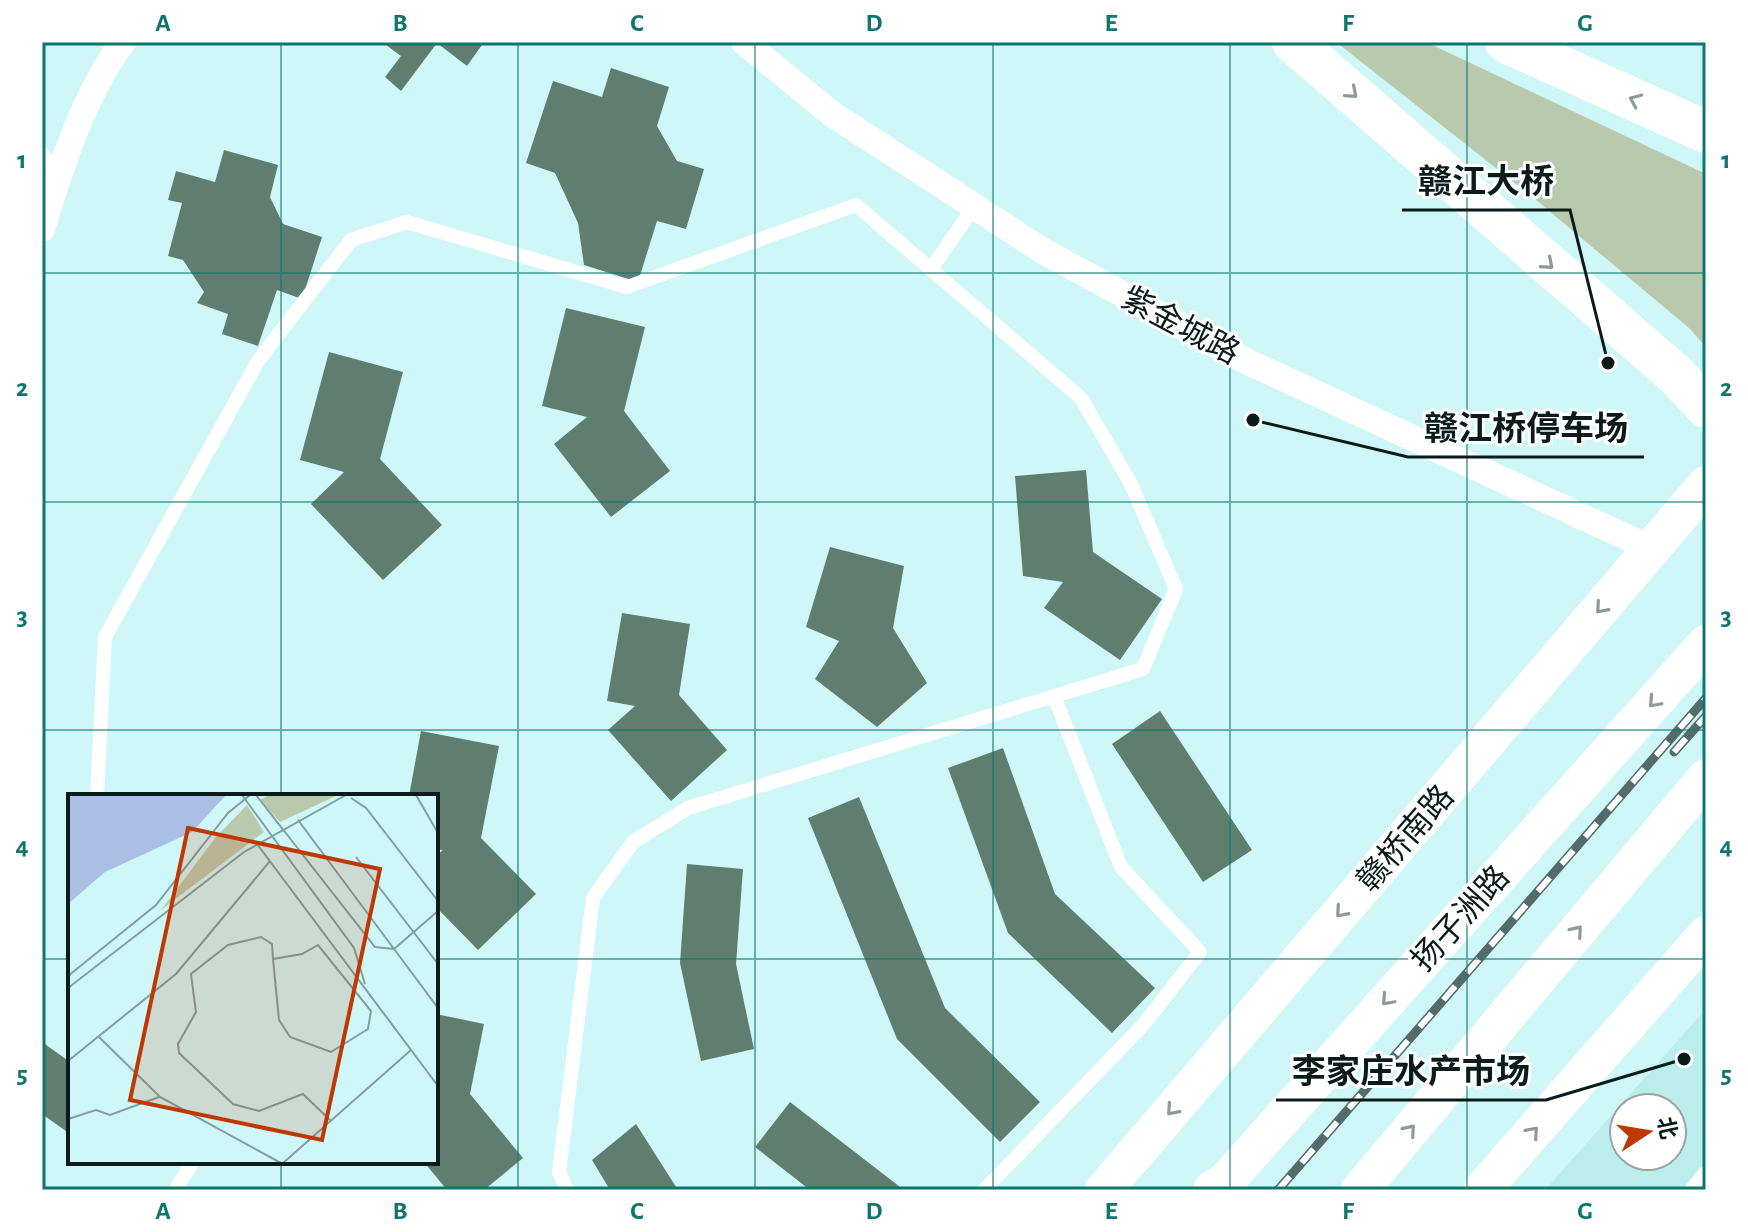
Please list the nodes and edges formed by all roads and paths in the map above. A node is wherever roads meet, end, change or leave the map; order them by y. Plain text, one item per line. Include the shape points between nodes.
1 (123, 42) edge
2 (744, 42) edge
3 (1293, 42) edge
4 (1506, 42) edge
5 (1706, 132) edge
6 (42, 153) edge
7 (57, 178) junction
8 (974, 207) junction
9 (42, 229) edge
10 (931, 269) junction
11 (1706, 407) edge
12 (1706, 485) edge
13 (1652, 549) junction
14 (1706, 644) edge
15 (1054, 696) junction
16 (1706, 778) edge
17 (97, 794) edge
18 (1706, 935) edge
19 (192, 1164) edge
20 (1706, 1172) edge
21 (175, 1190) edge
22 (567, 1190) edge
23 (984, 1190) edge
24 (1104, 1190) edge
25 (1212, 1190) edge
26 (1360, 1190) edge
27 (1482, 1190) edge
28 (1691, 1190) edge

1 - 7 street via 105,65
2 - 8 street, 紫金城路 via 832,114
3 -> 11 main road via 1676,375
5 -> 4 main road
6 - 7 lane
7 - 9 street
8 - 10 lane
8 - 13 street, 紫金城路 via 1043,251 1244,360
10 - 15 lane via 1081,398 1131,484 1176,589 1143,669
10 - 17 lane via 856,205 627,287 407,222 351,240 258,361 105,637
12 - 13 main road, 赣桥南路
13 -> 24 main road, 赣桥南路
14 -> 25 main road, 扬子洲路 via 1226,1181
15 - 22 lane via 688,808 633,842 593,898 559,1172
15 - 23 lane via 1121,867 1200,952 1144,1024
26 -> 16 main road
27 -> 18 main road
19 - 21 lane
20 - 28 lane

